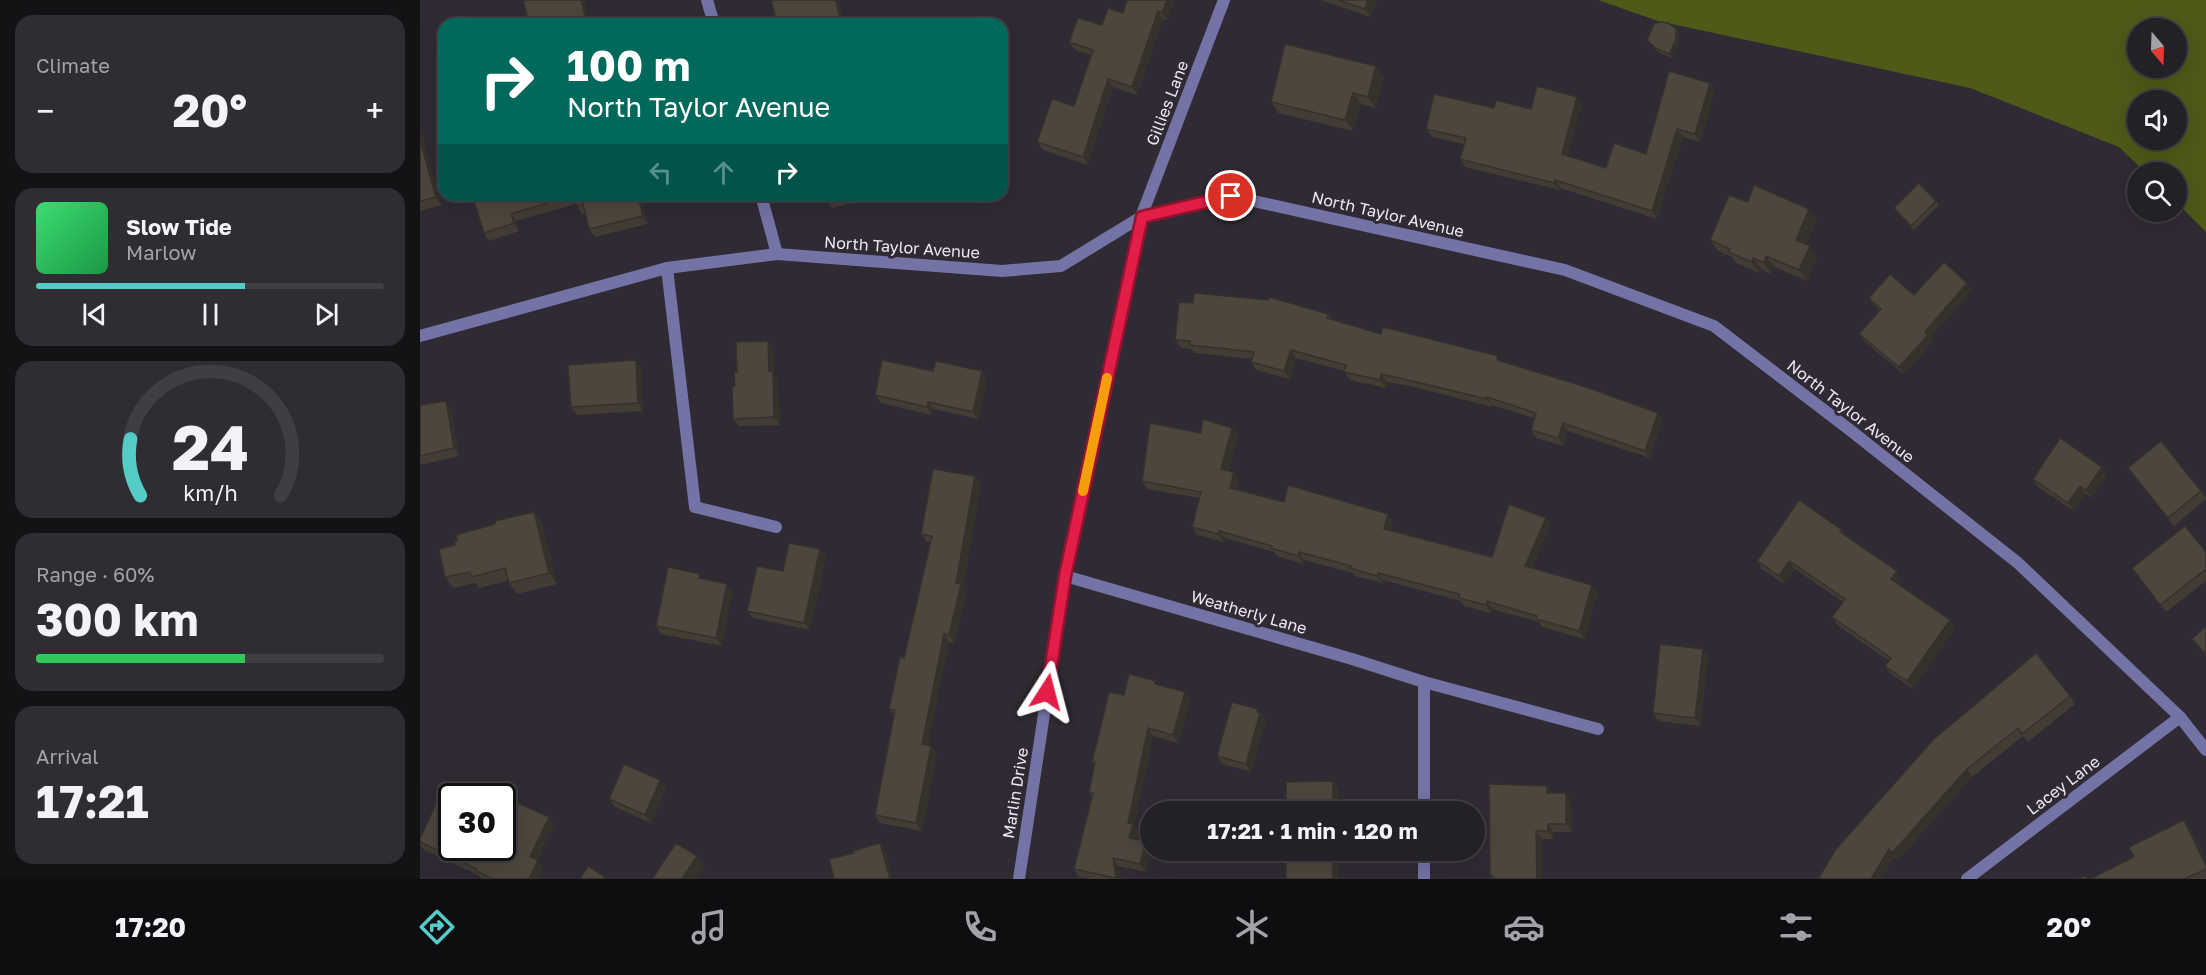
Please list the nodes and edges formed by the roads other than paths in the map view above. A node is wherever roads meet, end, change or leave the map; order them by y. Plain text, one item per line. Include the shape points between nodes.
1 (707, 0) edge
2 (1224, 0) edge
3 (712, 18) edge
4 (763, 201) edge
5 (1142, 217) junction
6 (777, 254) junction
7 (667, 268) junction
8 (420, 336) edge
9 (776, 527) dead end
10 (1065, 576) junction
11 (1424, 682) junction
12 (2180, 717) junction
13 (1598, 729) dead end
14 (2206, 750) edge
15 (1424, 801) edge
16 (1424, 861) edge
17 (1019, 879) edge
18 (1424, 879) edge
19 (1967, 879) edge

1 - 3 street
2 - 5 street, Gillies Lane
4 - 6 street
5 - 6 street, North Taylor Avenue via 1061,266 1002,271
5 - 10 street, Marlin Drive
5 - 12 street, North Taylor Avenue via 1231,196 1565,270 1714,326 2018,562
6 - 7 street, North Taylor Avenue
7 - 8 street, North Taylor Avenue
7 - 9 street via 695,507
10 - 11 street, Weatherly Lane
10 - 17 street, Marlin Drive
11 - 13 street, Weatherly Lane
11 - 15 street
12 - 14 street, North Taylor Avenue
12 - 19 street, Lacey Lane
16 - 18 street

